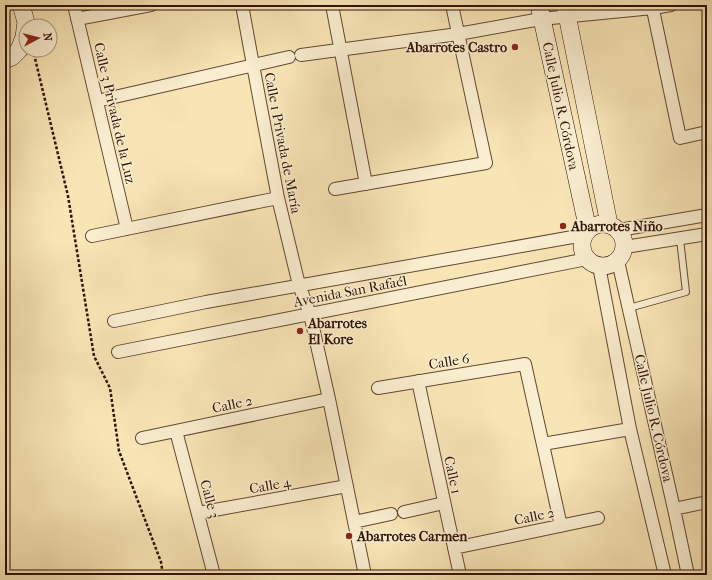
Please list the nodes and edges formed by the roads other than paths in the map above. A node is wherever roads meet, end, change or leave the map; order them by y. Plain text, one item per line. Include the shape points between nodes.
1 (21, 5) edge
2 (74, 5) edge
3 (151, 5) edge
4 (242, 5) edge
5 (332, 5) edge
6 (452, 5) edge
7 (671, 5) edge
8 (653, 7) edge
9 (566, 11) edge
10 (540, 12) edge
11 (25, 18) edge
12 (77, 19) junction
13 (458, 34) junction
14 (340, 49) junction
15 (18, 53) edge
16 (301, 55) dead end
17 (289, 57) dead end
18 (5, 60) edge
19 (253, 65) junction
20 (97, 100) junction
21 (707, 132) edge
22 (366, 184) junction
23 (335, 189) dead end
24 (278, 198) junction
25 (707, 215) edge
26 (614, 227) junction
27 (127, 229) junction
28 (586, 232) junction
29 (707, 234) edge
30 (92, 236) dead end
31 (680, 239) junction
32 (622, 254) junction
33 (593, 263) junction
34 (299, 285) junction
35 (629, 308) junction
36 (310, 314) junction
37 (114, 321) dead end
38 (118, 352) dead end
39 (418, 381) junction
40 (378, 388) dead end
41 (329, 399) junction
42 (630, 429) junction
43 (176, 430) junction
44 (142, 438) dead end
45 (543, 444) junction
46 (347, 486) junction
47 (707, 502) edge
48 (444, 503) junction
49 (674, 509) junction
50 (404, 512) dead end
51 (198, 513) junction
52 (391, 514) dead end
53 (598, 518) dead end
54 (354, 522) junction
55 (561, 526) junction
56 (454, 548) junction
57 (214, 575) edge
58 (365, 575) edge
59 (460, 575) edge
60 (665, 575) edge
61 (688, 575) edge

1 - 11 street
2 - 12 street, Calle 3 Privada de la Luz
3 - 12 street
4 - 19 street, Calle 1 Privada de María
5 - 14 street
6 - 13 street
7 - 8 street
8 - 9 street
8 - 21 street via 680,138
9 - 10 street
9 - 26 street, Calle Julio R. Córdova
10 - 13 street
10 - 28 street, Calle Julio R. Córdova
12 - 20 street, Calle 3 Privada de la Luz
13 - 14 street
13 - 22 street via 486,163
14 - 16 street
14 - 22 street
15 - 18 street
17 - 19 street
19 - 20 street
19 - 24 street, Calle 1 Privada de María
20 - 27 street, Calle 3 Privada de la Luz
22 - 23 street
24 - 27 street
24 - 34 street, Calle 1 Privada de María
25 - 26 street
26 - 28 street via 601,223
26 - 32 street via 624,238
27 - 30 street
28 - 33 street via 582,248
28 - 34 street, Avenida San Rafaél
29 - 31 street
31 - 32 street
31 - 35 lane via 686,292
32 - 33 street via 612,265
32 - 35 street, Calle Julio R. Córdova
33 - 36 street, Avenida San Rafaél
33 - 42 street, Calle Julio R. Córdova
34 - 36 street, Calle 1 Privada de María
34 - 37 street, Avenida San Rafaél
35 - 49 street, Calle Julio R. Córdova
36 - 38 street, Avenida San Rafaél
36 - 41 street, Calle 1 Privada de María
39 - 40 street, Calle 6
39 - 45 street, Calle 6 via 525,364
39 - 48 street, Calle 1
41 - 43 street, Calle 2
41 - 46 street, Calle 1 Privada de María
42 - 45 street
42 - 60 street, Calle Julio R. Córdova
43 - 44 street, Calle 2
43 - 51 street, Calle 3
45 - 55 street
46 - 51 street, Calle 4
46 - 54 street, Calle 1 Privada de María
47 - 49 street
48 - 50 street
48 - 56 street, Calle 1
49 - 61 street, Calle Julio R. Córdova
51 - 57 street, Calle 3
52 - 54 street
53 - 55 street, Calle 2
54 - 58 street, Calle 1 Privada de María
55 - 56 street, Calle 2
56 - 59 street, Calle 1

